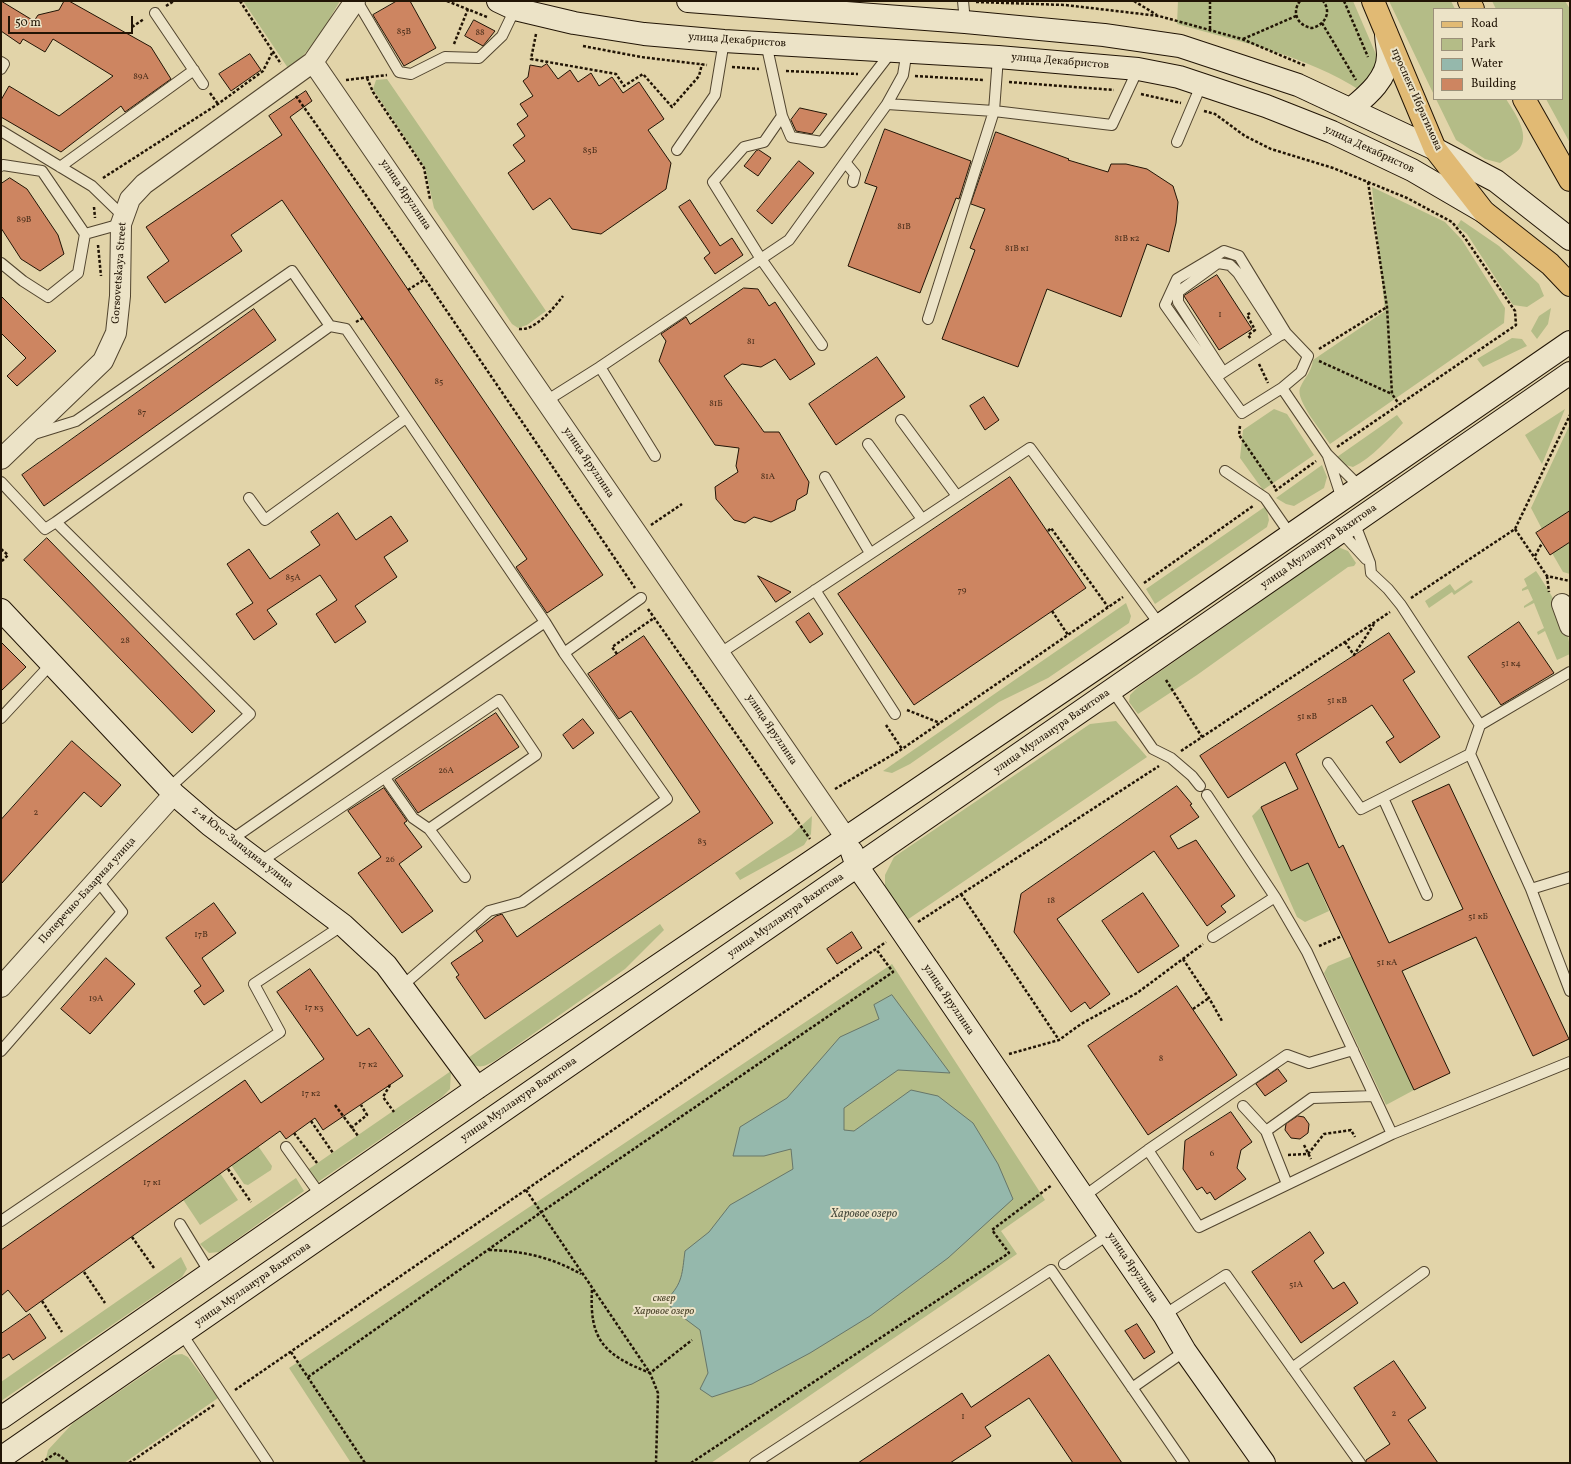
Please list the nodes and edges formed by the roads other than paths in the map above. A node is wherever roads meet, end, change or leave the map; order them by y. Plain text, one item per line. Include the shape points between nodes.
1 (356, 1) edge
2 (688, 1) edge
3 (1372, 1) edge
4 (506, 5) edge
5 (964, 6) edge
6 (155, 13) dead end
7 (1385, 29) junction
8 (724, 40) junction
9 (766, 43) junction
10 (900, 50) junction
11 (998, 56) junction
12 (1, 62) edge
13 (313, 62) junction
14 (1, 69) edge
15 (1138, 69) junction
16 (194, 70) junction
17 (1202, 84) junction
18 (205, 87) road end
19 (1525, 100) edge
20 (888, 104) junction
21 (1352, 108) junction
22 (994, 111) junction
23 (782, 116) junction
24 (1, 131) edge
25 (1177, 142) dead end
26 (1435, 149) junction
27 (677, 150) dead end
28 (845, 162) junction
29 (1, 166) edge
30 (60, 167) junction
31 (1570, 180) edge
32 (853, 182) dead end
33 (1484, 212) junction
34 (122, 221) junction
35 (85, 234) junction
36 (1570, 239) edge
37 (761, 259) junction
38 (1, 264) edge
39 (1570, 285) edge
40 (928, 318) dead end
41 (330, 326) junction
42 (1283, 335) junction
43 (1570, 342) edge
44 (822, 345) dead end
45 (600, 367) junction
46 (1570, 373) edge
47 (1220, 375) junction
48 (1282, 388) junction
49 (546, 401) junction
50 (406, 418) junction
51 (901, 420) dead end
52 (24, 437) junction
53 (868, 444) dead end
54 (1327, 454) junction
55 (655, 456) dead end
56 (1, 459) edge
57 (1225, 471) dead end
58 (825, 477) dead end
59 (1, 482) edge
60 (1360, 487) junction
61 (957, 496) junction
62 (249, 498) dead end
63 (1342, 499) junction
64 (922, 519) junction
65 (56, 522) junction
66 (1348, 527) junction
67 (1290, 534) junction
68 (870, 553) junction
69 (1370, 563) junction
70 (816, 590) junction
71 (641, 598) road end
72 (1562, 604) dead end
73 (1, 610) edge
74 (545, 622) junction
75 (1160, 625) junction
76 (1570, 626) edge
77 (564, 653) junction
78 (719, 654) junction
79 (52, 663) junction
80 (1570, 672) edge
81 (1112, 690) junction
82 (895, 714) dead end
83 (1, 718) edge
84 (1480, 725) junction
85 (1470, 754) junction
86 (1328, 763) dead end
87 (385, 778) junction
88 (1200, 786) dead end
89 (172, 791) junction
90 (1207, 795) dead end
91 (1383, 798) junction
92 (429, 829) junction
93 (846, 838) junction
94 (231, 840) junction
95 (260, 862) junction
96 (858, 866) junction
97 (465, 876) dead end
98 (1570, 877) edge
99 (98, 881) junction
100 (1532, 889) junction
101 (1427, 895) dead end
102 (1275, 897) junction
103 (343, 924) junction
104 (1213, 937) road end
105 (402, 986) junction
106 (1, 987) edge
107 (1570, 991) edge
108 (1, 1050) edge
109 (1353, 1050) junction
110 (1570, 1062) edge
111 (477, 1088) junction
112 (1374, 1096) junction
113 (1243, 1106) dead end
114 (1266, 1132) junction
115 (1392, 1134) junction
116 (286, 1147) dead end
117 (1148, 1150) junction
118 (1287, 1184) junction
119 (321, 1196) junction
120 (1083, 1197) junction
121 (1, 1221) edge
122 (180, 1224) dead end
123 (1109, 1234) junction
124 (1064, 1264) dead end
125 (1424, 1272) dead end
126 (210, 1273) junction
127 (1164, 1316) junction
128 (182, 1334) junction
129 (1185, 1352) junction
130 (1292, 1368) junction
131 (1132, 1388) junction
132 (1, 1418) edge
133 (1, 1458) edge
134 (268, 1463) edge
135 (755, 1463) edge
136 (1184, 1463) edge
137 (1264, 1463) edge
138 (1360, 1463) edge

1 - 4 lane via 399,72 410,74 444,57 479,58 502,36
1 - 13 street
2 - 5 main road
3 - 7 main road, проспект Ибрагимова
4 - 8 main road, улица Декабристов via 574,23 636,33
5 - 21 main road via 1104,35 1180,46 1298,85
6 - 16 lane
7 - 21 main road via 1388,56 1379,82
7 - 26 main road, проспект Ибрагимова
8 - 9 main road, улица Декабристов
8 - 27 lane via 715,95
9 - 10 main road, улица Декабристов
9 - 23 lane
10 - 11 main road, улица Декабристов
10 - 20 lane via 904,76
10 - 23 lane via 822,142 791,137
11 - 15 main road, улица Декабристов
11 - 22 lane
12 - 14 lane via 4,64
13 - 34 street, Gorsovetskaya Street via 144,184 130,199
13 - 49 street, улица Яруллина
15 - 17 main road, улица Декабристов
15 - 22 lane via 1112,125
16 - 18 lane
16 - 30 lane
17 - 25 lane
17 - 33 main road, улица Декабристов via 1332,132 1412,170
19 - 31 main road
20 - 22 lane
20 - 28 lane
21 - 26 main road
22 - 40 lane
23 - 37 lane via 764,142 744,147 713,182
24 - 30 lane
26 - 33 main road, проспект Ибрагимова
26 - 36 main road via 1496,181
28 - 32 lane via 855,174
28 - 37 lane via 789,240
29 - 35 lane via 42,171
30 - 34 lane via 92,186
33 - 39 main road, улица Декабристов via 1550,264
34 - 35 lane
34 - 52 street, Gorsovetskaya Street via 120,296 116,333 103,361
35 - 38 lane via 78,273 48,297
37 - 44 lane
37 - 45 lane
41 - 50 lane via 346,329
41 - 52 lane via 292,271 76,421
41 - 65 lane
42 - 47 lane
42 - 47 lane via 1238,273 1230,265 1218,263 1178,292 1178,302
42 - 48 lane via 1308,356 1301,372
43 - 60 main road
45 - 49 lane
45 - 55 lane
46 - 66 main road, улица Мулланура Вахитова
47 - 48 lane via 1242,413
48 - 54 lane
49 - 78 street, улица Яруллина
50 - 62 lane via 265,520
50 - 74 lane
51 - 61 lane
52 - 56 street, Gorsovetskaya Street
53 - 64 lane
54 - 60 lane
54 - 63 lane
57 - 67 lane via 1264,498
58 - 68 lane
59 - 65 lane via 45,529
60 - 63 main road
61 - 64 lane
61 - 75 lane via 1030,448
63 - 67 main road
64 - 68 lane
65 - 89 lane via 250,714
66 - 69 lane
66 - 69 lane
66 - 81 main road, улица Мулланура Вахитова
67 - 75 main road
68 - 70 lane
69 - 84 lane via 1370,573 1402,605
70 - 78 lane
70 - 82 lane
71 - 77 lane
72 - 76 street
73 - 79 main road, 2-я Юго-Западная улица
74 - 77 lane
74 - 94 lane
75 - 93 main road
77 - 105 lane via 666,799 522,902 489,911
78 - 93 street, улица Яруллина
79 - 83 lane
79 - 89 main road, 2-я Юго-Западная улица
80 - 84 lane
81 - 88 lane via 1153,748 1171,758
81 - 96 main road, улица Мулланура Вахитова
84 - 85 lane
85 - 91 lane
85 - 100 lane
86 - 91 lane via 1361,810
87 - 92 lane via 412,818
87 - 92 lane via 498,700 536,755
87 - 95 lane
89 - 94 main road, 2-я Юго-Западная улица
89 - 99 street, Поперечно-Базарная улица
90 - 102 lane
91 - 101 lane
92 - 97 lane
93 - 96 main road, улица Яруллина
93 - 111 main road
94 - 95 main road, 2-я Юго-Западная улица
95 - 103 main road, 2-я Юго-Западная улица
96 - 120 main road, улица Яруллина
96 - 128 main road, улица Мулланура Вахитова
98 - 100 lane
99 - 106 street, Поперечно-Базарная улица
99 - 108 lane via 122,912
100 - 107 lane
102 - 104 lane
102 - 109 lane via 1307,952
103 - 105 main road, 2-я Юго-Западная улица via 386,965
103 - 121 lane via 254,984 280,1032
105 - 111 main road, 2-я Юго-Западная улица
109 - 112 lane
109 - 117 lane via 1309,1063 1287,1055
110 - 115 lane
111 - 119 main road
112 - 114 lane via 1312,1098
112 - 115 lane
113 - 114 lane
114 - 118 lane
115 - 118 lane
116 - 119 lane
117 - 118 lane via 1199,1227
117 - 120 lane
119 - 126 main road
120 - 123 main road, улица Яруллина
122 - 126 lane
123 - 124 lane
123 - 127 main road, улица Яруллина
125 - 130 lane
126 - 132 main road
127 - 129 main road, улица Яруллина
127 - 130 lane via 1226,1275
128 - 133 main road, улица Мулланура Вахитова
128 - 134 lane
129 - 131 lane
129 - 137 main road, улица Яруллина
130 - 138 lane
131 - 135 lane via 1051,1270
131 - 136 lane

